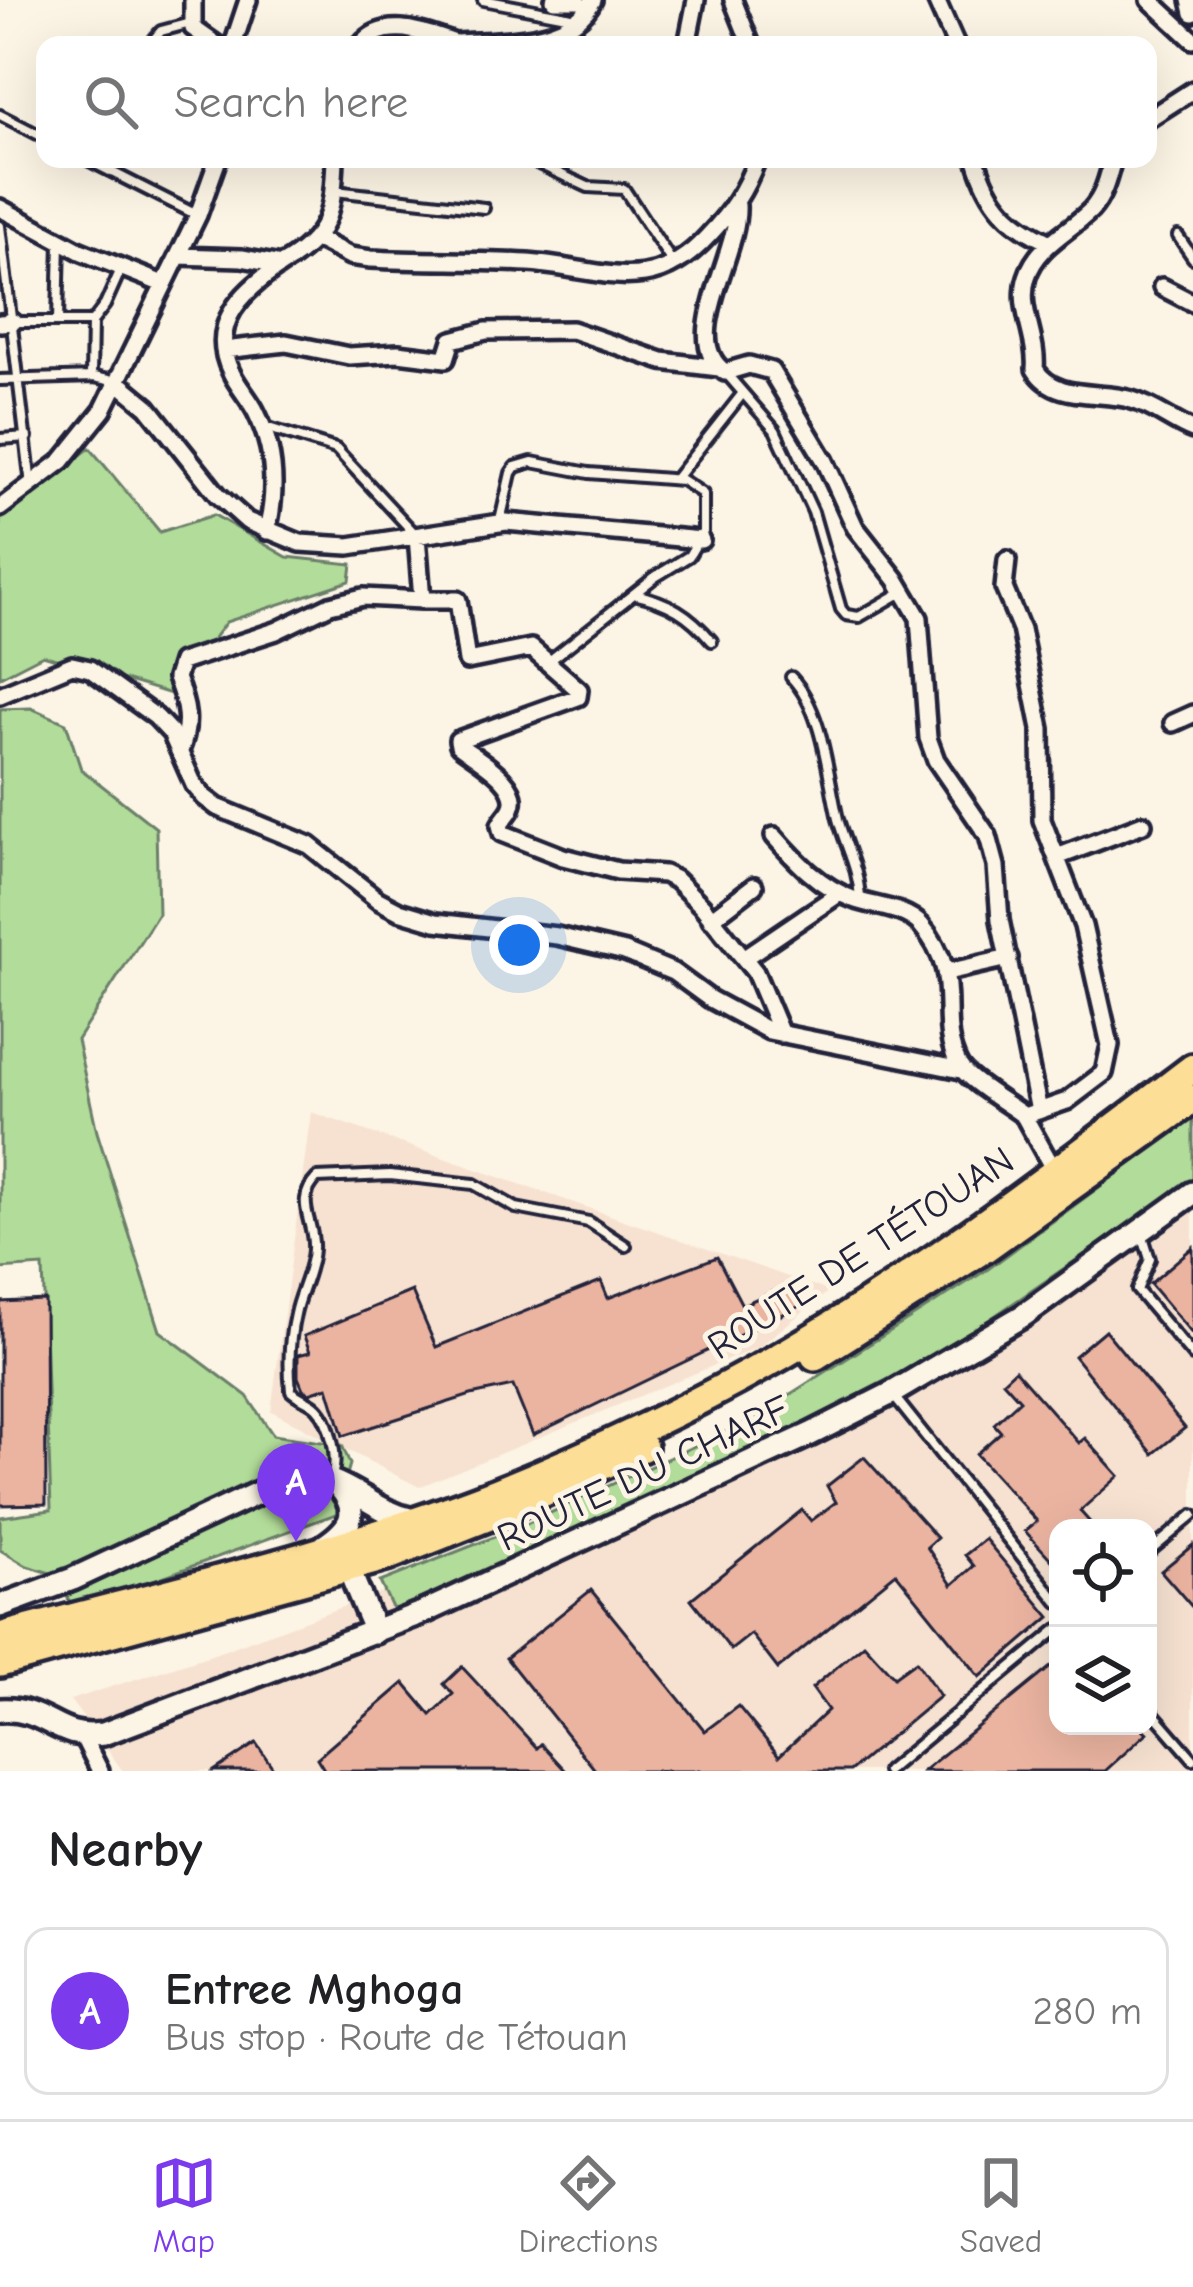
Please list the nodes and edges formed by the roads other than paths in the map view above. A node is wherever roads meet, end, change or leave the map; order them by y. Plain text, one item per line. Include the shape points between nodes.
1 (193, 0) edge
2 (248, 0) edge
3 (483, 0) edge
4 (554, 0) edge
5 (577, 0) edge
6 (593, 0) edge
7 (696, 0) edge
8 (733, 0) edge
9 (1150, 0) edge
10 (1190, 0) edge
11 (939, 1) edge
12 (1193, 13) edge
13 (579, 19) junction
14 (190, 23) junction
15 (157, 36) edge
16 (202, 36) edge
17 (235, 36) edge
18 (370, 36) edge
19 (424, 36) edge
20 (530, 36) edge
21 (690, 36) edge
22 (747, 36) edge
23 (953, 36) edge
24 (1193, 40) edge
25 (1193, 90) edge
26 (1157, 113) edge
27 (0, 115) edge
28 (36, 133) edge
29 (104, 168) edge
30 (215, 168) edge
31 (334, 168) edge
32 (547, 168) edge
33 (753, 168) edge
34 (979, 168) edge
35 (1110, 168) edge
36 (334, 191) junction
37 (737, 205) junction
38 (0, 208) edge
39 (484, 208) dead end
40 (198, 215) junction
41 (0, 226) edge
42 (1178, 236) dead end
43 (317, 239) junction
44 (60, 241) junction
45 (1050, 243) junction
46 (178, 256) junction
47 (1193, 258) edge
48 (280, 266) junction
49 (675, 267) junction
50 (121, 269) junction
51 (163, 284) junction
52 (1162, 287) dead end
53 (1193, 303) edge
54 (58, 321) junction
55 (7, 322) edge
56 (92, 322) junction
57 (224, 350) junction
58 (722, 370) junction
59 (91, 377) junction
60 (18, 379) junction
61 (0, 380) edge
62 (119, 383) junction
63 (743, 393) junction
64 (261, 426) junction
65 (1193, 430) edge
66 (27, 437) junction
67 (0, 439) edge
68 (675, 479) junction
69 (32, 487) junction
70 (0, 508) edge
71 (500, 523) junction
72 (268, 531) junction
73 (417, 536) junction
74 (700, 540) junction
75 (1006, 560) dead end
76 (904, 591) junction
77 (634, 594) junction
78 (422, 600) junction
79 (712, 641) dead end
80 (547, 663) junction
81 (791, 677) dead end
82 (0, 695) edge
83 (1193, 714) edge
84 (1173, 723) dead end
85 (179, 751) junction
86 (1143, 824) dead end
87 (774, 836) dead end
88 (1058, 857) junction
89 (754, 886) dead end
90 (839, 893) junction
91 (860, 901) junction
92 (711, 919) junction
93 (744, 958) junction
94 (1009, 958) junction
95 (947, 972) junction
96 (781, 1034) junction
97 (1193, 1068) edge
98 (961, 1070) junction
99 (1193, 1099) edge
100 (1032, 1113) junction
101 (1055, 1172) junction
102 (1193, 1193) edge
103 (1141, 1232) junction
104 (626, 1246) dead end
105 (1193, 1356) edge
106 (892, 1393) junction
107 (330, 1478) junction
108 (1193, 1515) edge
109 (413, 1520) junction
110 (1157, 1545) edge
111 (305, 1559) junction
112 (349, 1570) junction
113 (1049, 1591) edge
114 (5, 1600) edge
115 (108, 1620) junction
116 (375, 1632) junction
117 (0, 1636) edge
118 (1049, 1636) edge
119 (0, 1663) edge
120 (0, 1710) edge
121 (1157, 1717) edge
122 (83, 1737) junction
123 (1193, 1759) edge
124 (100, 1771) edge
125 (887, 1771) edge

1 - 14 street
2 - 17 street
3 - 13 lane
4 - 5 street
6 - 13 street
7 - 21 street
8 - 22 street
9 - 24 street
10 - 12 street
11 - 23 street
13 - 20 street
14 - 15 lane
14 - 16 street
18 - 19 street via 390,28
25 - 26 street
27 - 28 lane
29 - 40 lane
30 - 40 street
31 - 36 street
32 - 49 lane via 588,187 624,189
33 - 37 street
34 - 45 street via 1004,216
35 - 45 street via 1091,210
36 - 39 lane
36 - 43 street
37 - 49 street
37 - 58 street via 732,248 708,316 708,347
38 - 44 street
40 - 46 street
41 - 55 lane
42 - 47 lane
43 - 48 street
43 - 49 street via 370,260 497,261 623,276
44 - 50 street
44 - 54 lane
45 - 65 street via 1024,292 1038,375 1068,392 1138,401
46 - 48 street
46 - 51 street
48 - 57 street via 239,297
50 - 51 street
50 - 56 lane
51 - 62 street
52 - 53 street
54 - 55 lane
54 - 56 lane
55 - 60 lane
56 - 59 lane
57 - 58 street via 286,344 349,356 446,359 454,338 533,328 572,330 662,361
57 - 64 street
58 - 63 lane
58 - 76 street via 755,364 771,371 855,527
59 - 60 lane
59 - 62 lane
60 - 61 lane
60 - 66 lane
62 - 69 street via 62,461
62 - 72 street via 148,406 218,495
63 - 68 lane
63 - 76 lane via 795,470 841,609 859,617
64 - 72 street via 274,482
64 - 73 lane via 336,449
66 - 67 lane
66 - 69 lane
68 - 71 lane via 532,462 511,473
68 - 74 lane via 703,494
69 - 70 street
71 - 73 street
71 - 74 street
72 - 73 street via 349,546
73 - 78 street
74 - 77 lane via 680,565
75 - 88 street via 1004,588 1021,629 1041,729 1042,820
76 - 94 street via 919,618 928,739 988,836
77 - 79 lane via 668,602
77 - 80 lane
78 - 80 street via 458,600 467,662 531,648
78 - 85 street via 363,597 330,605 181,662 175,674 188,728
80 - 92 street via 578,686 578,698 458,740 514,796 502,833 618,871 664,874
81 - 91 lane via 826,762 860,874
82 - 85 street via 72,665 90,669 156,717
83 - 84 street
85 - 96 street via 194,785 218,807 309,845 399,911 626,952
86 - 88 street
87 - 90 street
88 - 100 street via 1083,926 1110,1053 1104,1073 1067,1101
89 - 92 street
90 - 91 street
90 - 93 street
91 - 95 street via 914,919
92 - 93 street
93 - 96 street
94 - 95 street
94 - 100 street
95 - 98 street
96 - 98 street
97 - 101 highway, ROUTE DE TÉTOUAN
98 - 100 street
99 - 112 highway, ROUTE DE TÉTOUAN via 845,1340 610,1464
100 - 101 street
101 - 109 highway, ROUTE DE TÉTOUAN via 770,1362 590,1452
102 - 103 street, ROUTE DU CHARF
103 - 105 lane via 1150,1259 1137,1291
103 - 106 street, ROUTE DU CHARF via 1024,1315
104 - 107 lane via 589,1222 516,1208 474,1184 317,1178 304,1201 314,1252 288,1360 291,1391 317,1407 326,1427 337,1468
106 - 113 lane
106 - 116 street, ROUTE DU CHARF
107 - 109 street
107 - 111 street via 349,1499 351,1520
107 - 114 street via 276,1482 73,1580
108 - 110 lane
109 - 111 highway, ROUTE DE TÉTOUAN
111 - 115 highway, ROUTE DE TÉTOUAN
112 - 115 highway, ROUTE DE TÉTOUAN
112 - 116 street
115 - 117 highway, ROUTE DE TÉTOUAN
115 - 119 highway, ROUTE DE TÉTOUAN
116 - 122 street, ROUTE DU CHARF
118 - 125 lane
120 - 122 street via 37,1713
121 - 123 lane
122 - 124 street

